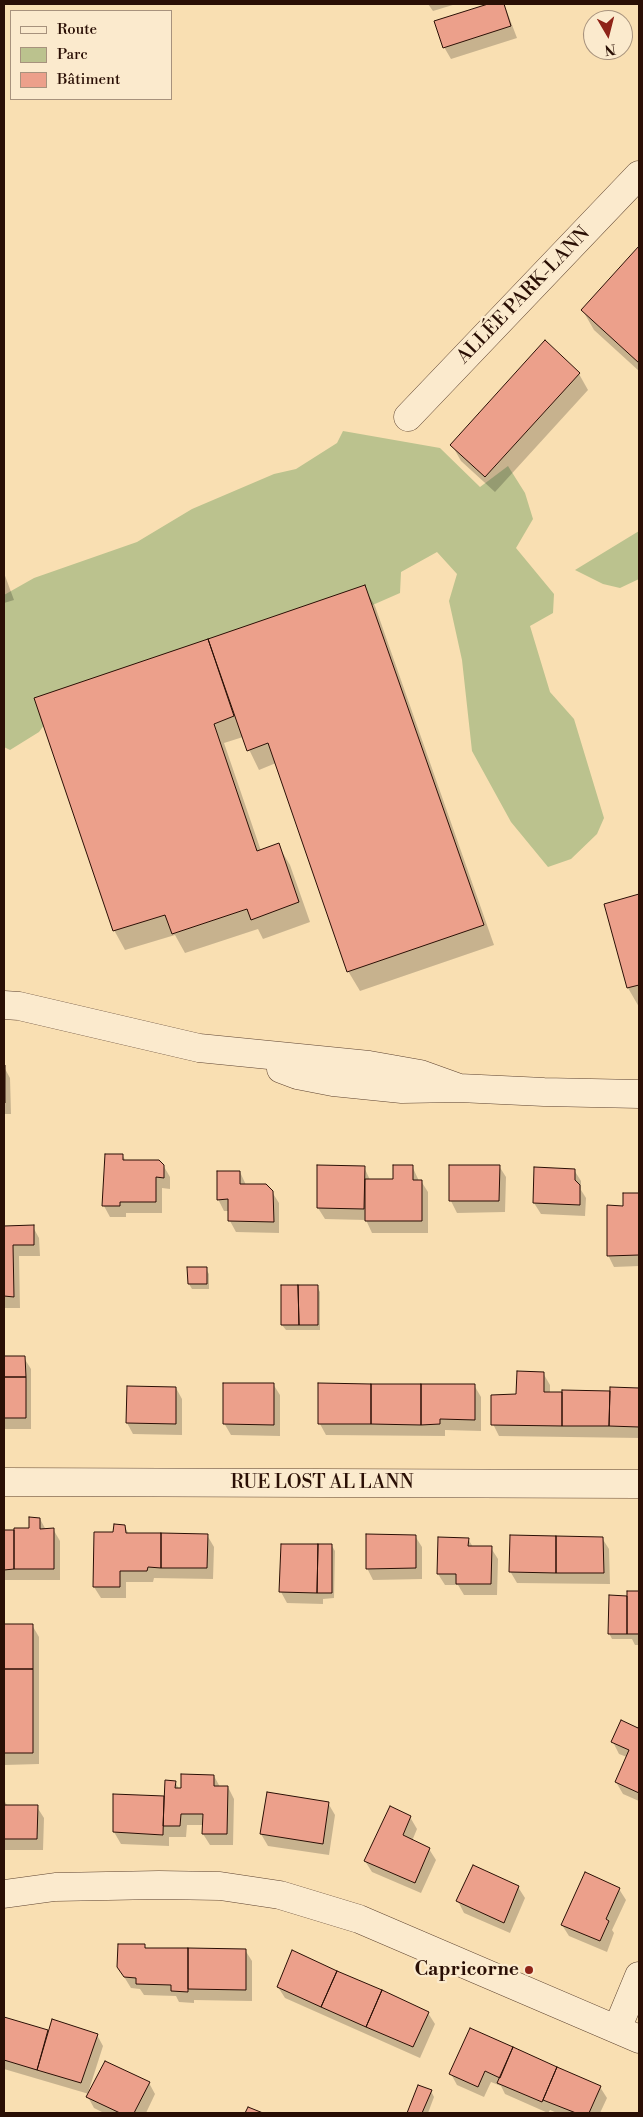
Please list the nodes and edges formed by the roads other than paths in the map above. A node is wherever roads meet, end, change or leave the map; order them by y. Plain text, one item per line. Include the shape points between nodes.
1 (639, 176) edge
2 (408, 417) dead end
3 (9, 1003) edge
4 (639, 1094) edge
5 (4, 1482) edge
6 (639, 1484) edge
7 (4, 1894) edge
8 (639, 1976) edge
9 (628, 2034) edge

1 - 2 street, ALLÉE PARK-LANN
3 - 4 street via 199,1048 369,1065 420,1074 459,1088
5 - 6 street, RUE LOST AL LANN
7 - 9 street via 55,1887 159,1885 220,1886 280,1895 359,1919
8 - 9 street

